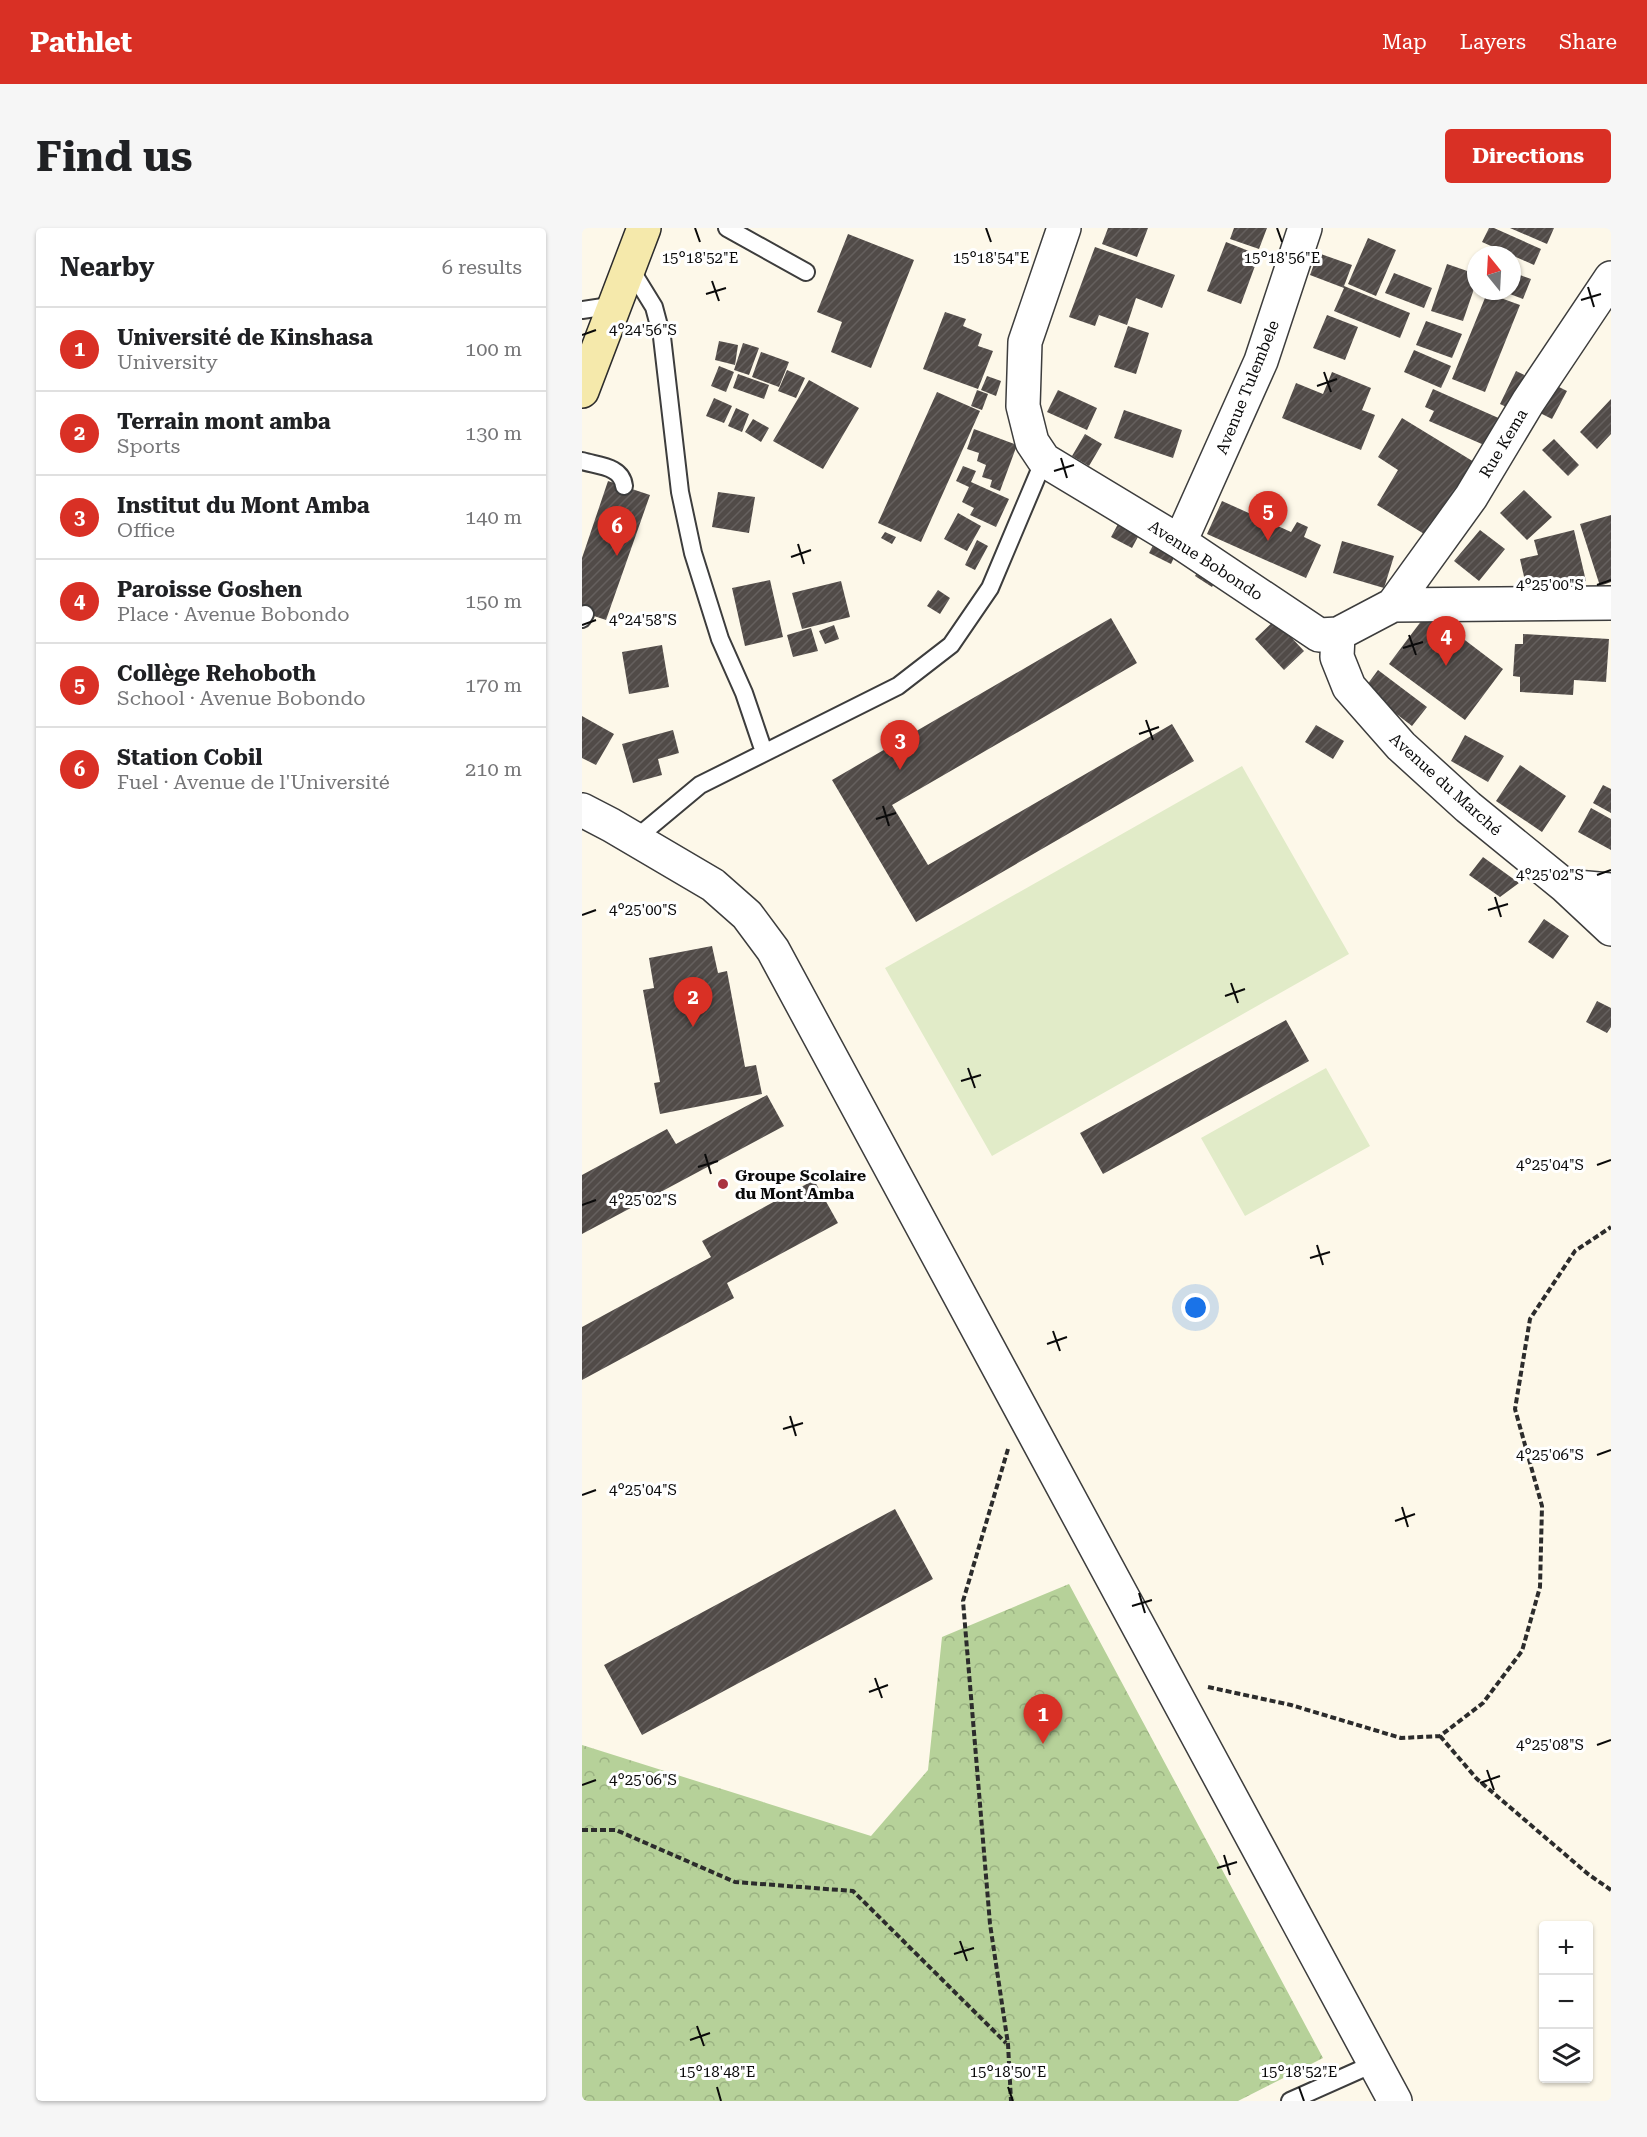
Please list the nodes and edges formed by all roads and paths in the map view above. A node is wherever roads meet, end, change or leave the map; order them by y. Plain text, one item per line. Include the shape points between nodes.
1 (644, 228) edge
2 (728, 228) edge
3 (1064, 228) edge
4 (1305, 228) edge
5 (630, 268) junction
6 (806, 272) dead end
7 (1611, 278) edge
8 (616, 305) junction
9 (582, 310) edge
10 (582, 391) edge
11 (1044, 460) junction
12 (582, 461) edge
13 (624, 486) dead end
14 (1180, 542) junction
15 (1611, 603) edge
16 (1393, 605) junction
17 (1338, 634) junction
18 (764, 752) junction
19 (582, 810) edge
20 (634, 840) junction
21 (1565, 886) junction
22 (1611, 890) edge
23 (1611, 928) edge
24 (1611, 1227) edge
25 (1020, 1408) junction
26 (1166, 1678) junction
27 (1440, 1736) junction
28 (582, 1830) edge
29 (1611, 1890) edge
30 (1008, 2044) junction
31 (1373, 2064) junction
32 (1011, 2101) edge
33 (1290, 2101) edge
34 (1395, 2101) edge

1 - 5 street
2 - 6 lane
3 - 11 street via 1025,342 1023,406 1032,442
4 - 14 street, Avenue Tulembele via 1261,361
5 - 8 street
5 - 18 lane via 654,308 662,337 680,492 693,553 720,639
7 - 16 street, Rue Kema via 1528,402 1471,497
8 - 9 lane
8 - 10 street
11 - 14 street, Avenue Bobondo
11 - 18 lane via 990,588 951,645 898,686
12 - 13 lane via 616,471
14 - 17 street, Avenue Bobondo via 1320,634
15 - 16 street
16 - 17 street
17 - 21 street, Avenue du Marché via 1337,657 1349,687 1401,746
18 - 20 lane via 700,785
19 - 20 street
20 - 25 street via 713,885 747,915 773,950
21 - 22 street
21 - 23 street, Avenue du Marché
24 - 27 path via 1575,1251 1530,1319 1515,1409 1542,1506 1540,1587 1522,1651 1483,1703
25 - 26 street
25 - 30 path via 963,1601 990,1924
26 - 27 path via 1291,1705 1401,1738
26 - 31 street
27 - 29 path via 1476,1779
28 - 30 path via 616,1830 735,1881 853,1891
30 - 32 path
31 - 33 lane
31 - 34 street

